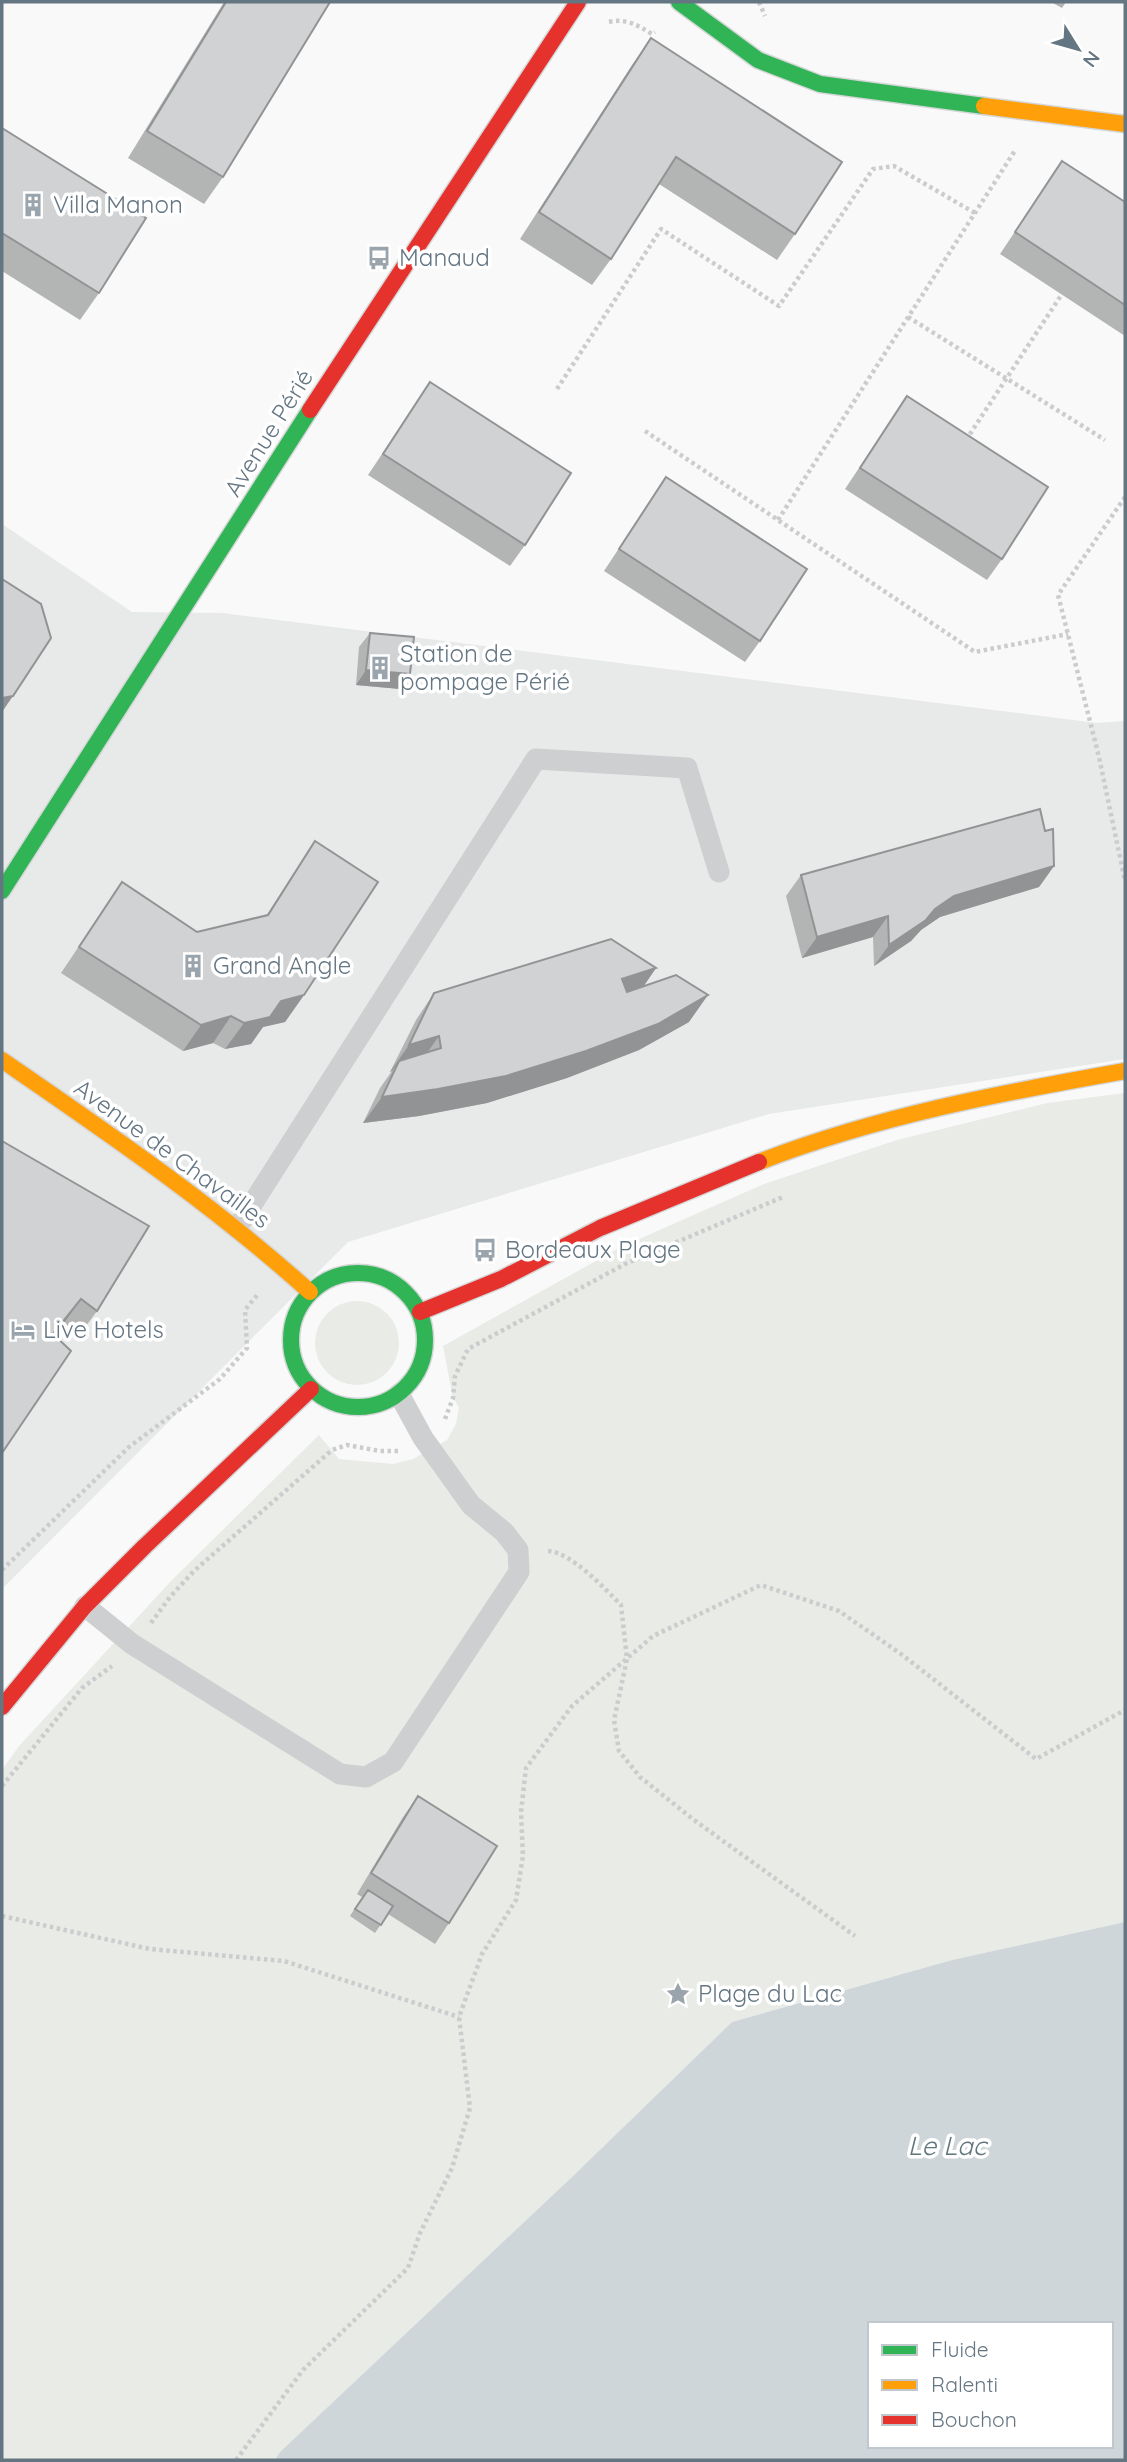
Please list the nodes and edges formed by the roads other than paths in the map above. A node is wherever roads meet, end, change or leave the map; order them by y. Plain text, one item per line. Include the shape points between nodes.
1 (578, 2) edge
2 (679, 2) edge
3 (1125, 124) edge
4 (719, 872) dead end
5 (2, 891) edge
6 (2, 1060) edge
7 (1125, 1071) edge
8 (237, 1228) junction
9 (310, 1292) junction
10 (420, 1312) junction
11 (311, 1389) junction
12 (399, 1394) junction
13 (85, 1606) junction
14 (2, 1707) edge

1 - 5 street, Avenue Périé via 393,281
2 - 3 street via 758,60 820,84
4 - 8 lane via 687,768 536,759
6 - 8 street, Avenue de Chavailles
7 - 10 street via 906,1115 793,1149 600,1228 500,1279
8 - 9 street, Avenue de Chavailles
9 - 10 street via 338,1275 370,1273 400,1286
9 - 11 street via 296,1315 290,1341 296,1367
10 - 12 street via 426,1341 418,1371
11 - 12 street via 339,1405 370,1407
11 - 13 street
12 - 13 lane via 471,1505 518,1550 519,1572 393,1762 366,1777 340,1774 132,1644
13 - 14 street

